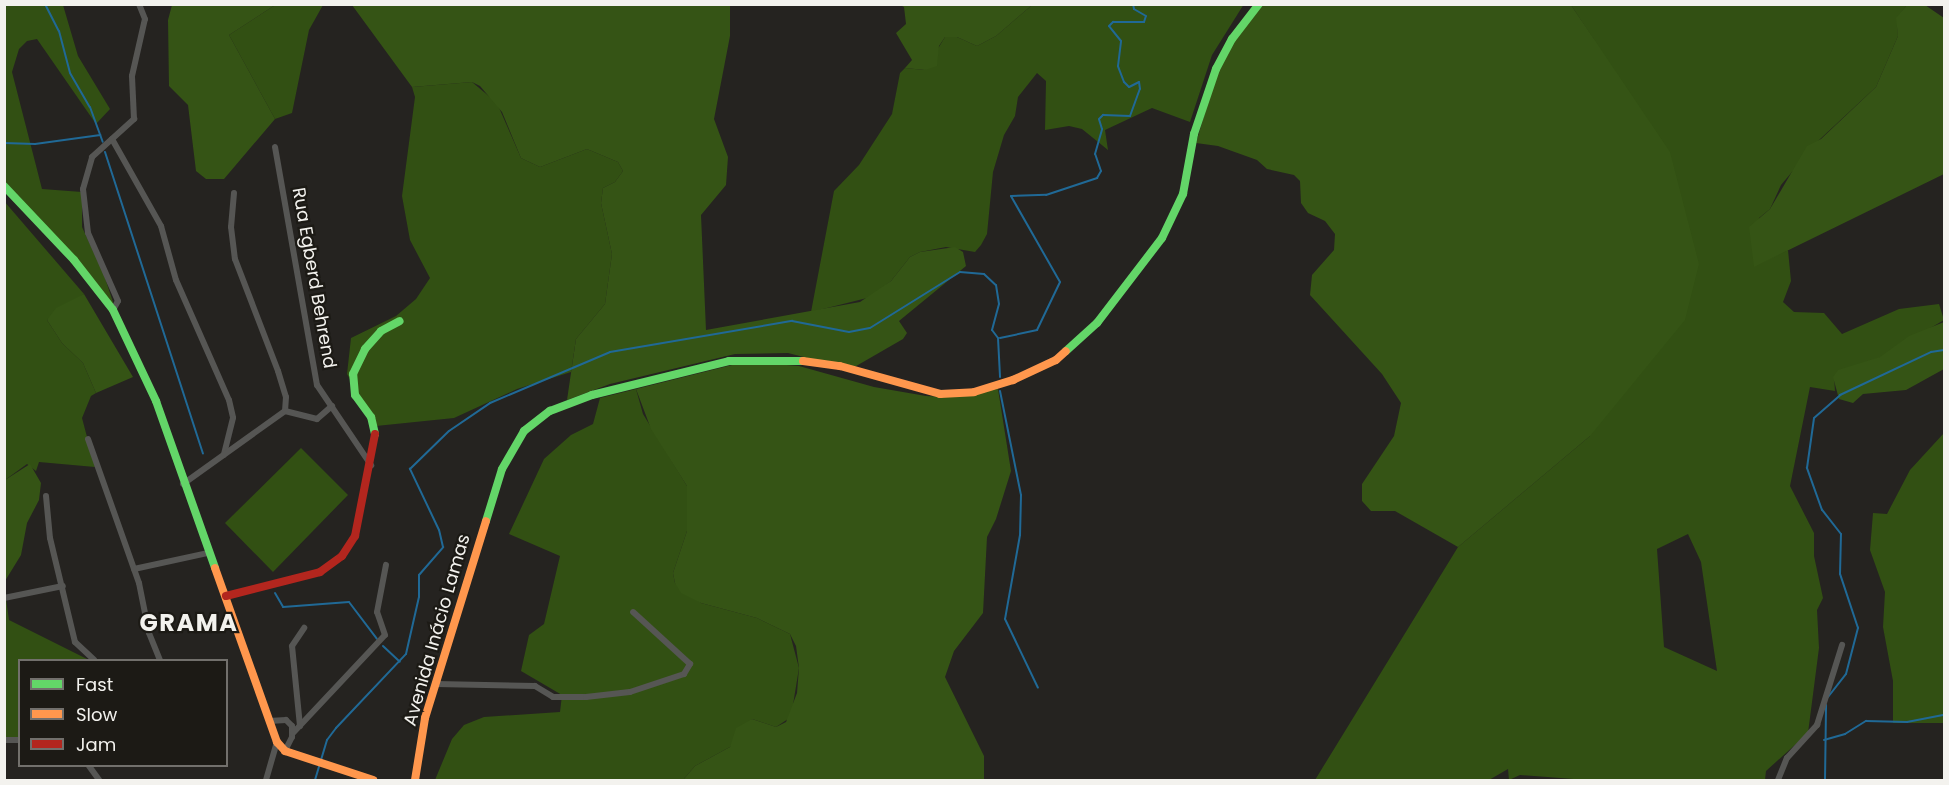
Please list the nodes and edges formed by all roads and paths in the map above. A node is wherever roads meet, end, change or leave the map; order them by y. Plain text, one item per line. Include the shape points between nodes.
1 (139, 4) edge
2 (1259, 4) edge
3 (112, 139) junction
4 (274, 147) dead end
5 (4, 186) edge
6 (234, 193) dead end
7 (113, 310) junction
8 (400, 321) dead end
9 (332, 406) junction
10 (285, 411) junction
11 (88, 439) dead end
12 (224, 455) junction
13 (371, 466) junction
14 (183, 484) junction
15 (46, 496) dead end
16 (208, 553) junction
17 (386, 565) dead end
18 (134, 569) junction
19 (63, 586) junction
20 (226, 596) junction
21 (4, 598) edge
22 (633, 612) dead end
23 (304, 628) dead end
24 (1842, 645) dead end
25 (93, 659) edge
26 (160, 659) edge
27 (436, 684) junction
28 (269, 721) junction
29 (300, 726) junction
30 (293, 733) junction
31 (278, 742) junction
32 (285, 751) junction
33 (91, 769) edge
34 (99, 780) edge
35 (266, 780) edge
36 (373, 780) edge
37 (415, 780) edge
38 (1778, 780) edge

1 - 3 street via 145,19 132,76 134,119
2 - 27 main road, Avenida Inácio Lamas via 1232,39 1216,69 1194,134 1183,194 1162,238 1096,323 1056,360 974,392 940,394 840,366 791,359 729,361 592,395 550,411 524,431 502,469
3 - 7 street via 92,157 83,189 88,233 118,301
3 - 12 street via 161,226 176,280 230,400 232,418
4 - 9 street, Rua Egberd Behrend via 311,361 317,385
5 - 7 main road via 74,260
6 - 10 street via 231,226 235,259 279,371 286,397
7 - 14 main road via 156,401
8 - 13 main road via 381,331 365,349 353,374 355,395 371,417 376,438
9 - 10 street via 317,419
9 - 13 street, Rua Egberd Behrend
10 - 12 street
11 - 18 street
12 - 14 street
13 - 20 main road via 355,536 342,556 320,572
14 - 16 main road
15 - 19 street via 50,538
16 - 18 street
16 - 20 main road
17 - 29 street via 377,612 385,635
18 - 26 street
19 - 21 street
19 - 25 street via 77,647
20 - 28 main road
22 - 27 street via 690,664 684,674 630,692 586,697 553,697 535,686
23 - 29 street via 292,646
24 - 38 street via 1818,725 1787,758
27 - 37 main road, Avenida Inácio Lamas via 425,718
28 - 30 street via 289,721
28 - 31 main road
29 - 30 street
30 - 32 street
31 - 32 main road
31 - 35 street
32 - 36 main road
33 - 34 street

